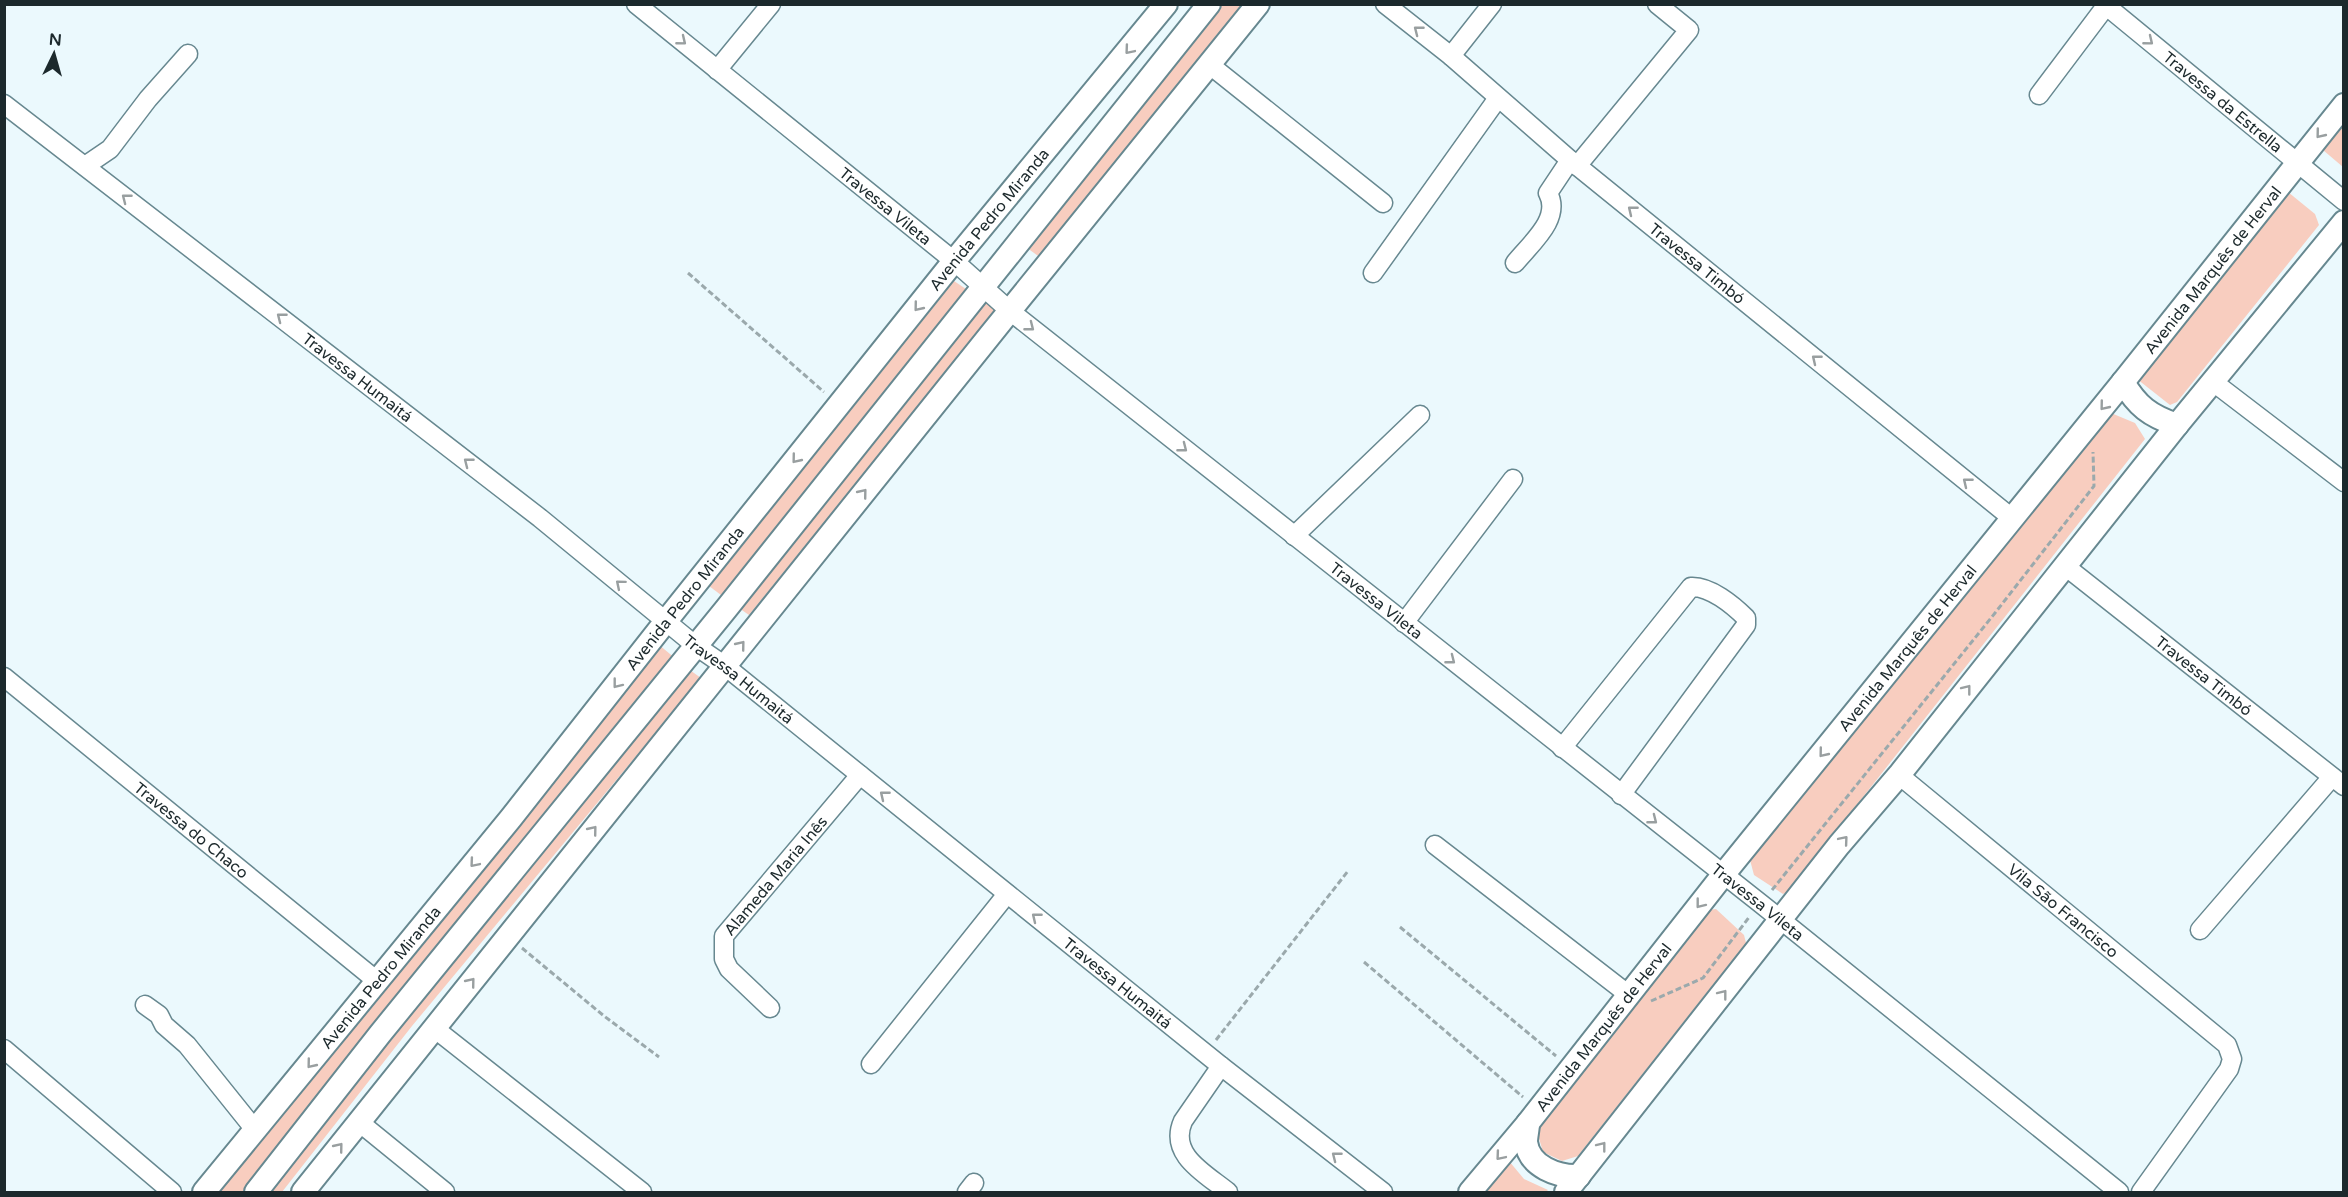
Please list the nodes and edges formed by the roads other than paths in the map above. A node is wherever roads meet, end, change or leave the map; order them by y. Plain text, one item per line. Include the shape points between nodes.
1 (636, 4) edge
2 (771, 4) edge
3 (1166, 4) edge
4 (1209, 4) edge
5 (1258, 4) edge
6 (1385, 4) edge
7 (1492, 4) edge
8 (1657, 4) edge
9 (2105, 5) edge
10 (188, 54) dead end
11 (1451, 56) junction
12 (1210, 64) junction
13 (717, 70) junction
14 (2039, 95) dead end
15 (1498, 98) junction
16 (4, 104) edge
17 (2343, 105) edge
18 (2297, 162) junction
19 (1574, 163) junction
20 (85, 166) junction
21 (2343, 201) edge
22 (1383, 203) dead end
23 (2343, 222) edge
24 (954, 261) junction
25 (1515, 262) dead end
26 (1373, 273) dead end
27 (984, 287) junction
28 (1010, 311) junction
29 (2212, 381) junction
30 (2123, 382) junction
31 (1420, 415) dead end
32 (2177, 425) junction
33 (1513, 479) dead end
34 (2343, 482) edge
35 (2013, 519) junction
36 (1294, 536) junction
37 (2065, 566) junction
38 (666, 621) junction
39 (1404, 623) junction
40 (696, 646) junction
41 (725, 666) junction
42 (4, 677) edge
43 (1562, 748) junction
44 (860, 775) junction
45 (1899, 775) junction
46 (2338, 781) edge
47 (1621, 795) junction
48 (1434, 845) dead end
49 (1723, 875) junction
50 (1007, 894) junction
51 (1781, 921) junction
52 (2200, 930) dead end
53 (377, 981) junction
54 (1629, 995) junction
55 (145, 1005) dead end
56 (770, 1008) dead end
57 (434, 1028) junction
58 (4, 1049) edge
59 (871, 1064) dead end
60 (1221, 1066) junction
61 (1533, 1116) junction
62 (359, 1122) junction
63 (256, 1131) junction
64 (1572, 1184) edge
65 (172, 1192) edge
66 (204, 1192) edge
67 (256, 1192) edge
68 (303, 1192) edge
69 (445, 1192) edge
70 (642, 1192) edge
71 (1228, 1192) edge
72 (1383, 1192) edge
73 (1470, 1192) edge
74 (2120, 1192) edge
75 (2142, 1192) edge

1 -> 13 street, Travessa Vileta
2 - 13 street
3 -> 24 main road, Avenida Pedro Miranda
4 - 27 main road, Avenida Pedro Miranda
5 - 12 main road
11 -> 6 street, Travessa Timbó
7 - 11 street
8 - 19 street via 1689,30
9 - 14 street
9 -> 18 street, Travessa da Estrella
10 - 20 street via 110,149
11 - 15 street, Travessa Timbó
12 - 22 street
12 - 28 main road
13 - 24 street, Travessa Vileta
15 - 19 street, Travessa Timbó
15 - 26 street
16 - 20 street, Travessa Humaitá
17 -> 18 main road, Avenida Marquês de Herval
18 - 21 street, Travessa da Estrella
18 - 30 main road, Avenida Marquês de Herval
19 - 25 street via 1548,193 1551,216
35 -> 19 street, Travessa Timbó
38 -> 20 street, Travessa Humaitá via 540,518
23 - 29 main road
24 - 27 street, Travessa Vileta
24 -> 38 main road, Avenida Pedro Miranda
27 - 28 street, Travessa Vileta
27 - 40 main road, Avenida Pedro Miranda
28 -> 36 street, Travessa Vileta
41 -> 28 main road
29 - 32 main road
29 - 34 street
30 - 32 main road via 2142,407
30 -> 35 main road, Avenida Marquês de Herval
31 - 36 street
32 - 37 main road
33 - 39 street
35 -> 49 main road, Avenida Marquês de Herval
36 - 39 street, Travessa Vileta
45 -> 37 main road
37 - 46 street, Travessa Timbó
38 - 40 street, Travessa Humaitá
38 -> 53 main road, Avenida Pedro Miranda
39 -> 43 street, Travessa Vileta
40 - 41 street, Travessa Humaitá
40 - 67 main road, Avenida Pedro Miranda
41 - 44 street, Travessa Humaitá
57 -> 41 main road
42 - 53 street, Travessa do Chaco
43 - 47 street, Travessa Vileta
43 - 47 street via 1691,587 1708,590 1741,612 1746,625
50 -> 44 street, Travessa Humaitá
44 - 56 street, Alameda Maria Inês via 724,936 724,959 729,969
51 -> 45 main road
45 - 75 street, Vila São Francisco via 2227,1045 2232,1059 2229,1069
46 - 52 street
47 -> 49 street, Travessa Vileta
48 - 54 street
49 - 51 street, Travessa Vileta
49 -> 54 main road, Avenida Marquês de Herval
50 - 59 street
60 -> 50 street, Travessa Humaitá
64 -> 51 main road
51 - 74 street, Travessa Vileta
53 -> 63 main road, Avenida Pedro Miranda
54 - 61 main road, Avenida Marquês de Herval
55 - 63 street via 188,1045
57 - 62 main road
57 - 70 street
58 - 65 street
60 - 71 street via 1183,1121 1179,1144 1184,1156
72 -> 60 street, Travessa Humaitá
61 - 64 main road via 1526,1142 1530,1154 1552,1172 1569,1176
61 -> 73 main road, Avenida Marquês de Herval
68 -> 62 main road
62 - 69 street
63 - 66 main road, Avenida Pedro Miranda

